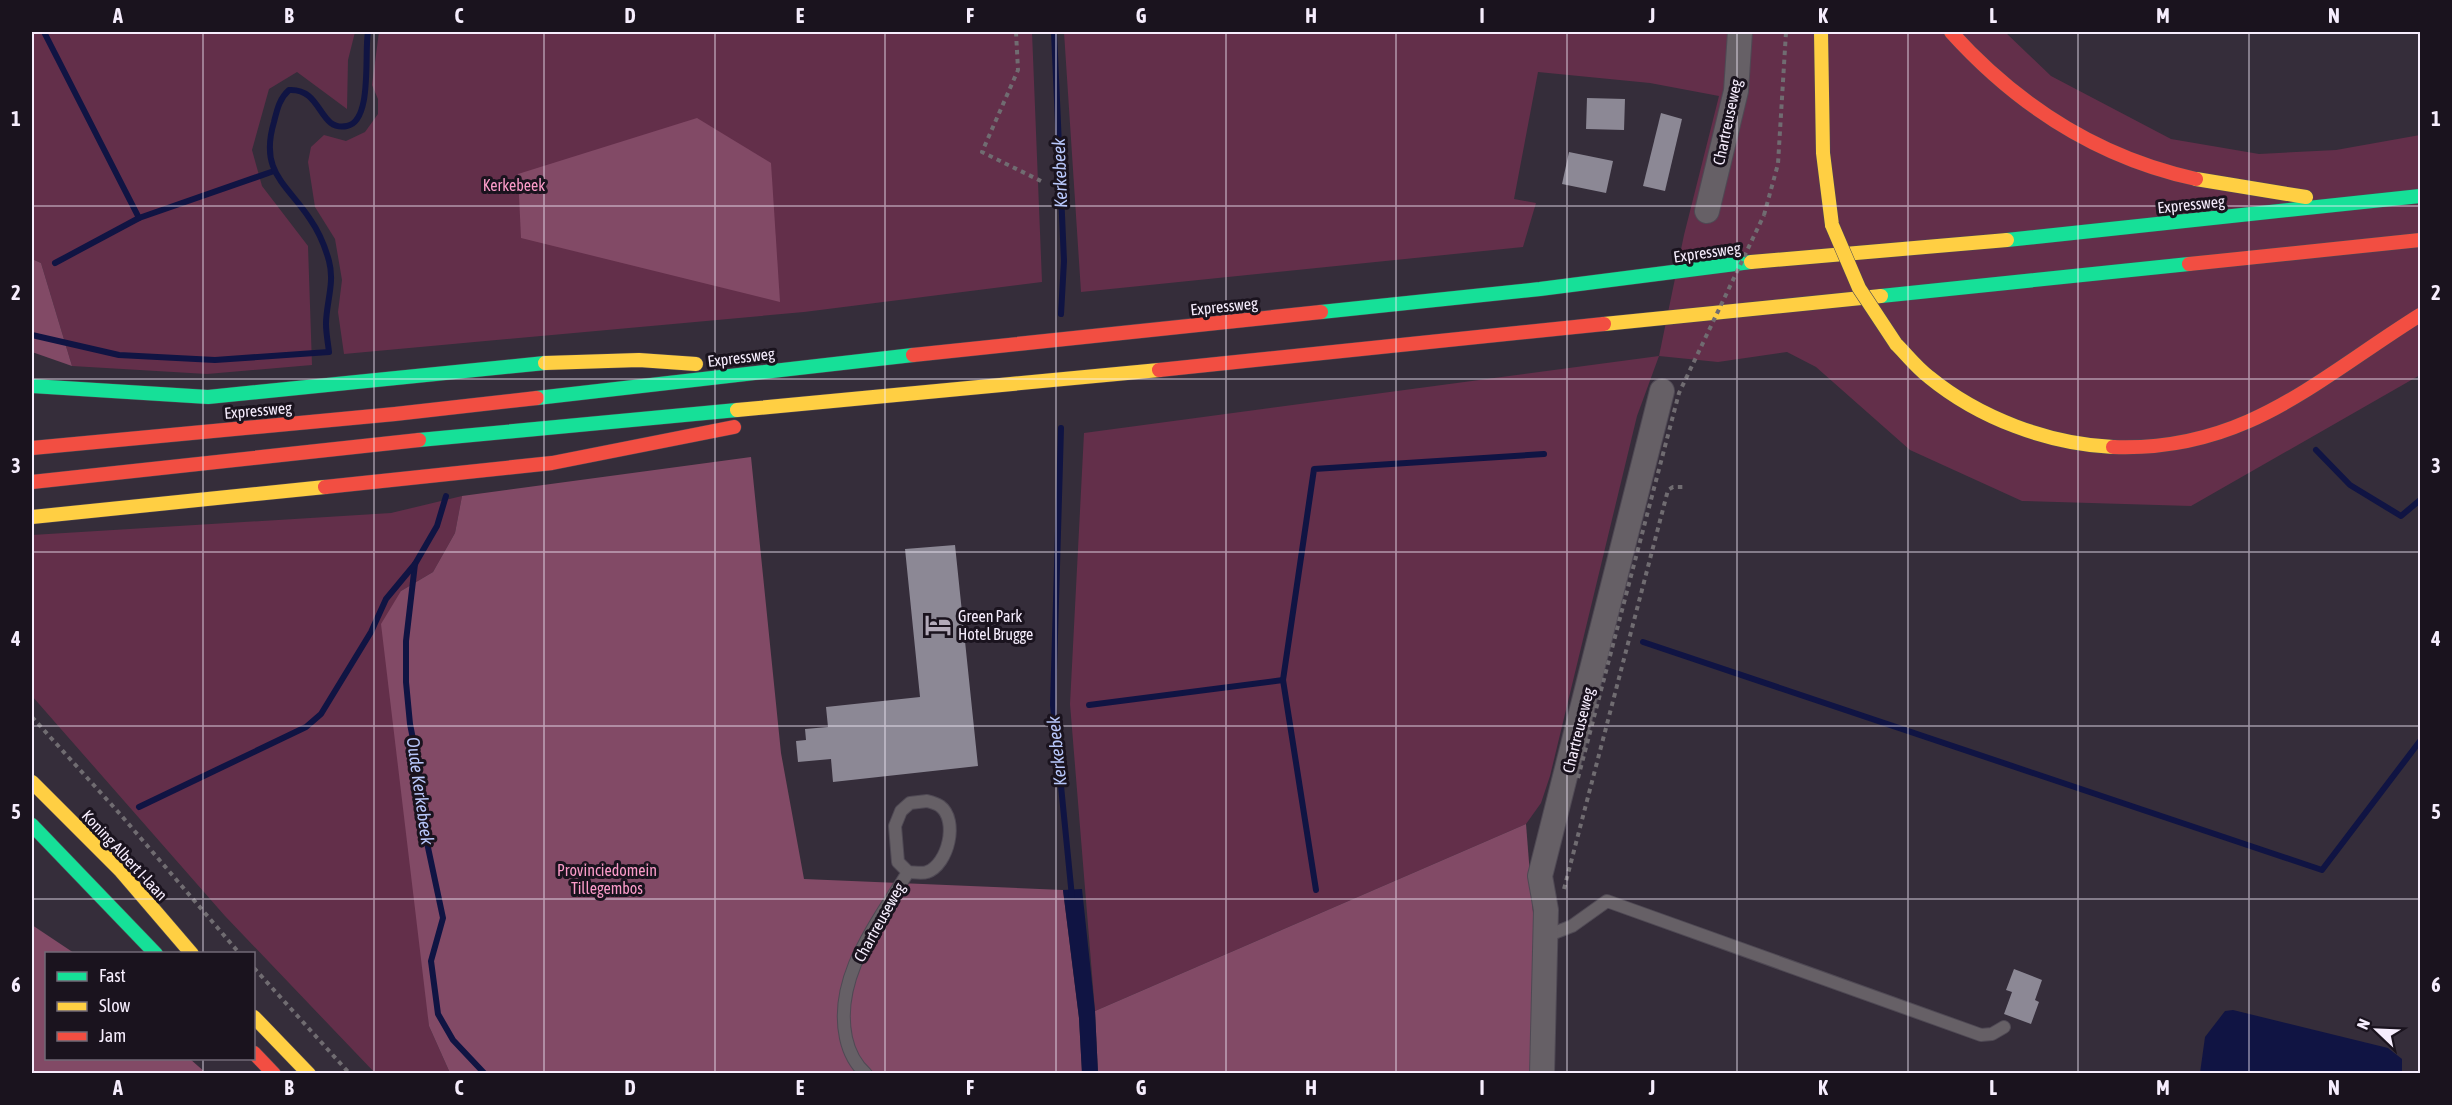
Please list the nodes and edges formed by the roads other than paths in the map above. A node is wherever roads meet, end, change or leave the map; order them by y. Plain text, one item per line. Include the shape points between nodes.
1 (1740, 32) edge
2 (1821, 32) edge
3 (1951, 32) edge
4 (2421, 196) edge
5 (2348, 204) junction
6 (1707, 211) dead end
7 (2421, 240) edge
8 (2421, 315) edge
9 (782, 369) junction
10 (32, 386) edge
11 (1662, 391) dead end
12 (831, 403) junction
13 (32, 448) edge
14 (32, 482) edge
15 (32, 517) edge
16 (32, 782) edge
17 (32, 825) edge
18 (908, 872) junction
19 (1544, 937) junction
20 (154, 952) edge
21 (190, 952) edge
22 (255, 1018) edge
23 (2004, 1027) dead end
24 (255, 1054) edge
25 (274, 1074) edge
26 (309, 1074) edge
27 (866, 1074) edge
28 (1542, 1074) edge

1 - 6 street, Chartreuseweg via 1736,91
2 - 8 main road, bridge via 1825,189 1847,269 1896,344 1932,380 1975,409 2023,430 2079,444 2127,449 2175,445 2224,432 2268,413
3 - 5 main road via 2006,86 2050,119 2099,146 2183,176
4 - 5 main road, Expressweg
5 - 9 main road, Expressweg via 1745,263 1540,289
7 - 12 main road
9 - 10 main road via 639,360 537,363 208,397
9 - 13 main road, Expressweg via 395,414
11 - 19 street, Chartreuseweg via 1540,876 1546,910
12 - 14 main road via 558,425
12 - 15 main road via 552,463
16 - 21 main road, Koning Albert I-laan via 120,870
17 - 20 main road
18 - 18 lane, Chartreuseweg via 927,873 942,861 949,846 947,818 941,807 927,801 910,803 901,811 895,826 898,862
18 - 27 lane, Chartreuseweg via 859,955 846,991 844,1026 849,1052
19 - 23 lane via 1572,926 1606,901 1981,1035
19 - 28 street, Chartreuseweg
22 - 26 main road
24 - 25 main road

